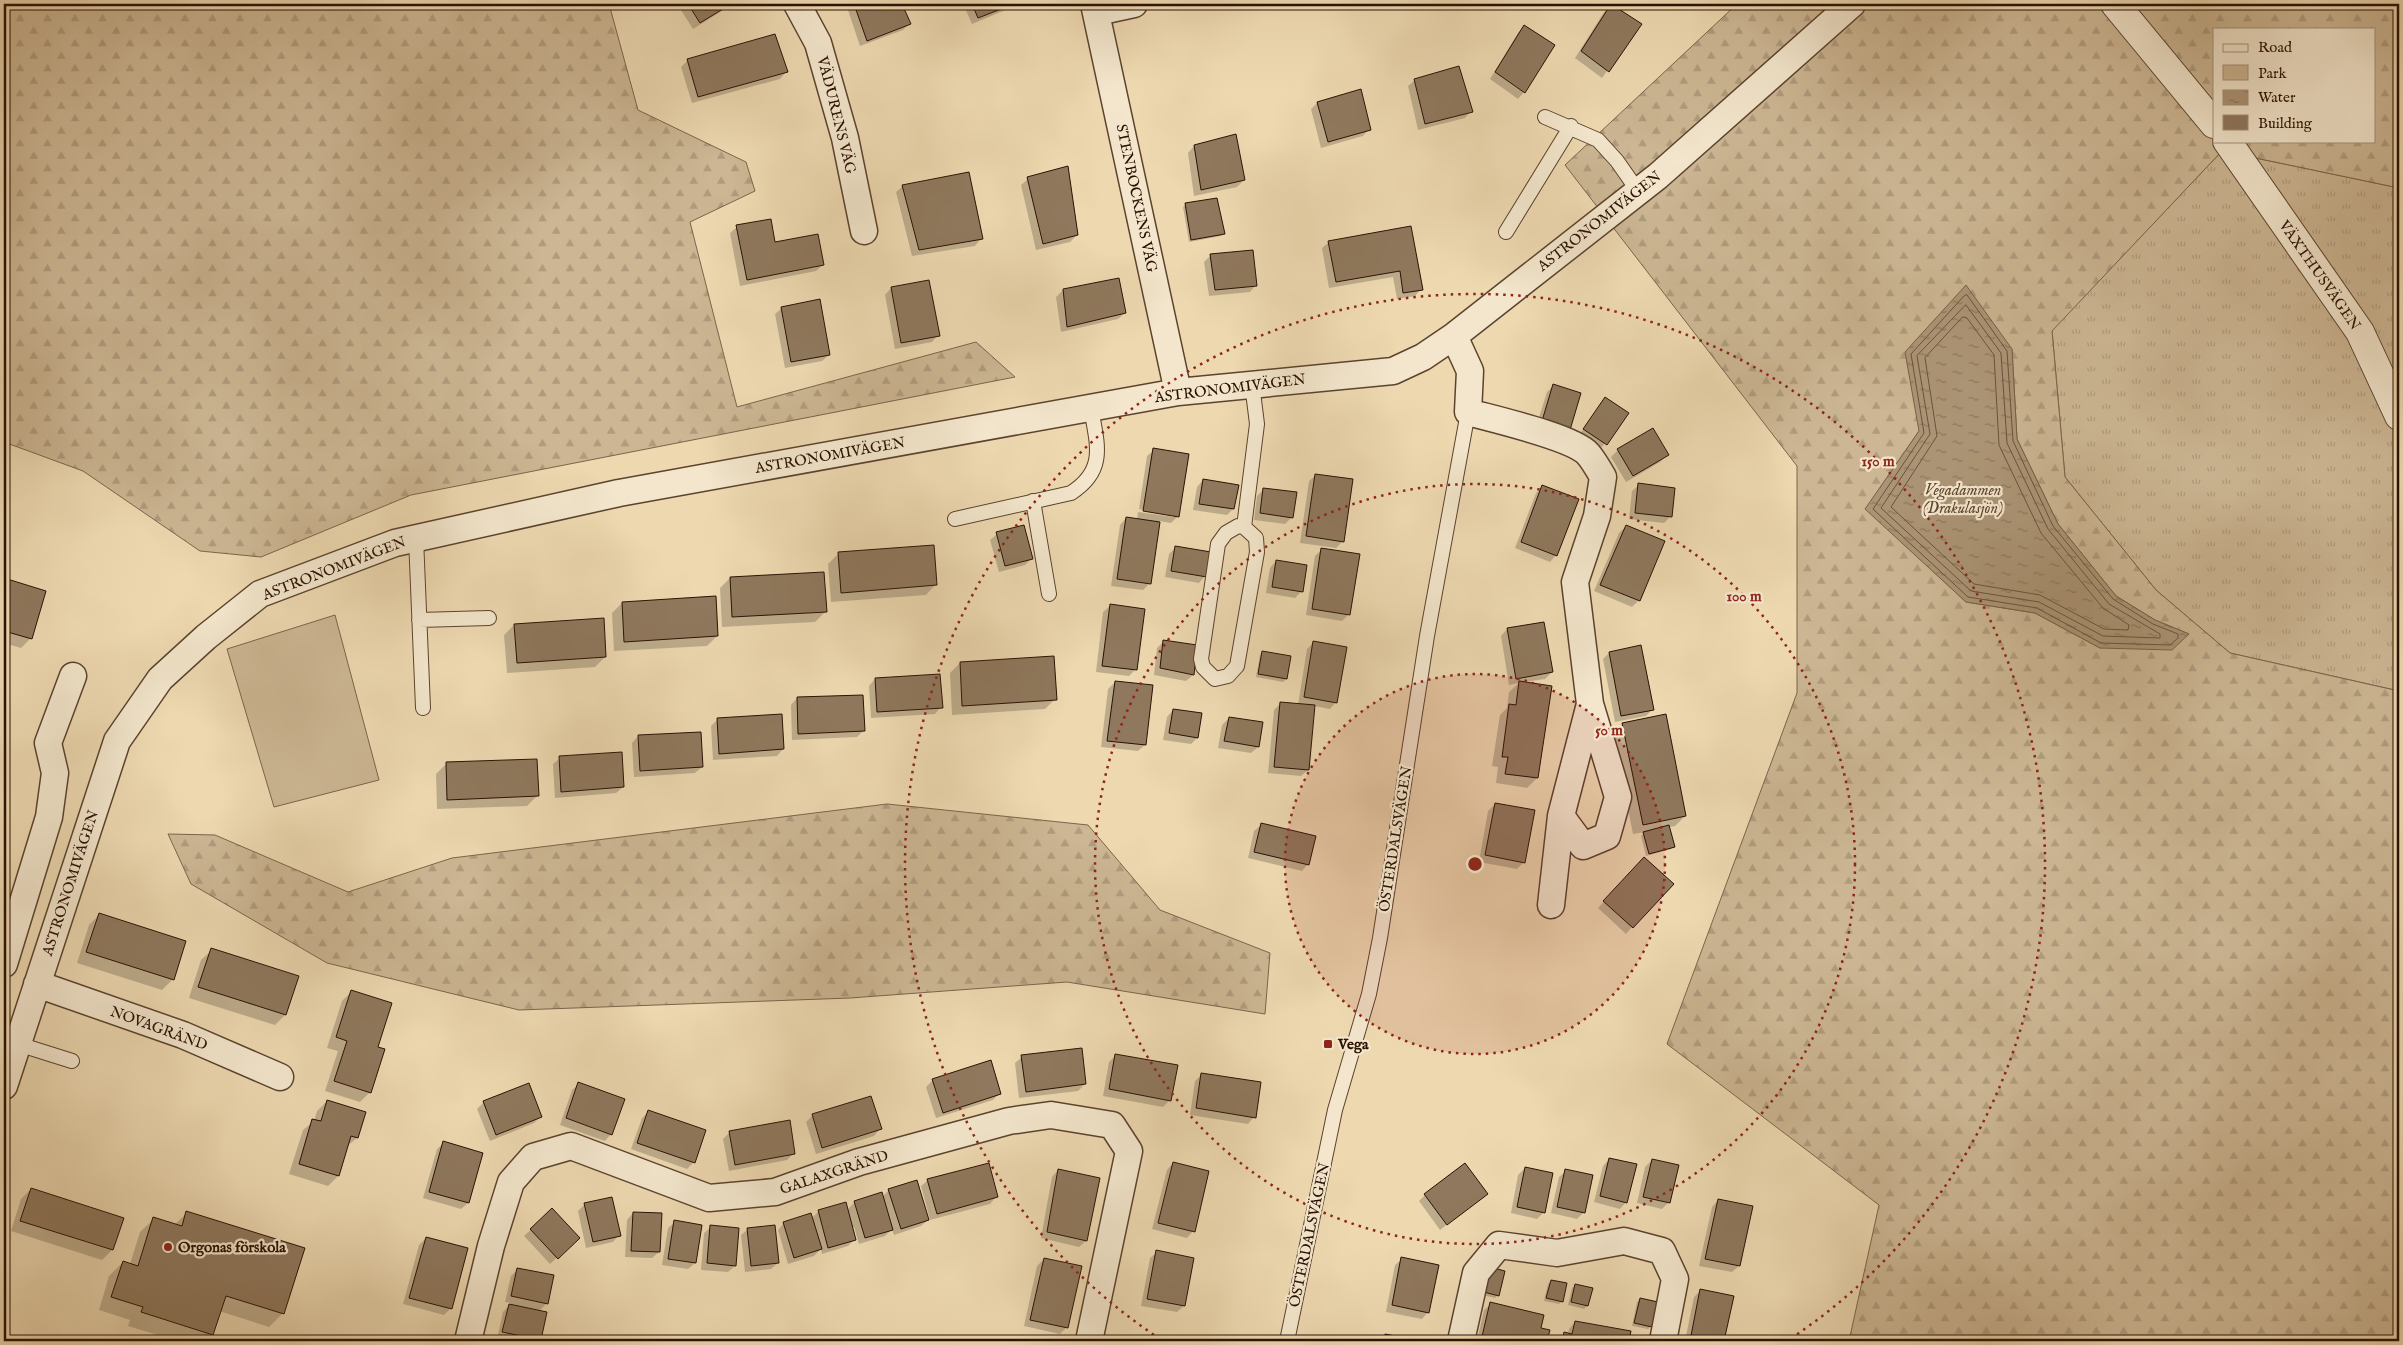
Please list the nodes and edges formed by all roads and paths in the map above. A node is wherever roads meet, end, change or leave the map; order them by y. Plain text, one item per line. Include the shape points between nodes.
1 (797, 4) edge
2 (1134, 4) edge
3 (1852, 4) edge
4 (2115, 4) edge
5 (1096, 8) edge
6 (1545, 117) dead end
7 (2213, 123) edge
8 (1571, 126) junction
9 (2228, 142) edge
10 (1638, 191) junction
11 (864, 231) dead end
12 (1506, 232) dead end
13 (1454, 336) junction
14 (1252, 384) junction
15 (1178, 392) junction
16 (1091, 408) junction
17 (1468, 412) junction
18 (2399, 416) edge
19 (1033, 501) junction
20 (955, 519) dead end
21 (1244, 527) junction
22 (416, 538) junction
23 (1049, 594) dead end
24 (489, 618) dead end
25 (419, 620) junction
26 (73, 676) dead end
27 (1590, 704) junction
28 (423, 708) dead end
29 (1561, 816) junction
30 (1551, 905) dead end
31 (4, 964) edge
32 (37, 984) junction
33 (18, 1044) junction
34 (72, 1061) dead end
35 (280, 1077) dead end
36 (4, 1086) edge
37 (468, 1341) edge
38 (1089, 1341) edge
39 (1288, 1341) edge
40 (1462, 1341) edge
41 (1663, 1341) edge

1 - 11 street, VÄDURENS VÄG via 818,43 845,138
2 - 5 street
3 - 10 street, ASTRONOMIVÄGEN
4 - 7 street
5 - 15 street, STENBOCKENS VÄG
6 - 8 lane
8 - 10 lane via 1598,140
8 - 12 lane
9 - 18 street, VÄXTHUSVÄGEN via 2360,332
10 - 13 street, ASTRONOMIVÄGEN
13 - 14 street, ASTRONOMIVÄGEN via 1424,357 1394,371
13 - 17 street, ÖSTERDALSVÄGEN via 1470,371
14 - 15 street, ASTRONOMIVÄGEN
14 - 21 lane via 1257,424
15 - 16 street, ASTRONOMIVÄGEN
16 - 19 lane via 1099,452 1090,476 1071,493
16 - 22 street, ASTRONOMIVÄGEN via 619,493
17 - 27 street via 1520,426 1588,453 1603,477 1597,516 1575,582
17 - 39 lane, ÖSTERDALSVÄGEN via 1427,636 1378,948 1369,994 1335,1110
19 - 20 lane
19 - 23 lane
21 - 21 lane via 1256,538 1257,552 1237,666 1228,676 1215,678 1203,667 1201,659 1218,544 1230,529
22 - 25 lane
22 - 32 street, ASTRONOMIVÄGEN via 395,542 260,594 160,679 117,741
24 - 25 lane
25 - 28 lane
26 - 31 street via 48,743 55,773 50,817
27 - 29 street
27 - 29 street via 1618,797 1607,836 1583,846
29 - 30 street
32 - 33 street, ASTRONOMIVÄGEN
32 - 35 street, NOVAGRÄND via 184,1036
33 - 34 lane
33 - 36 street, ASTRONOMIVÄGEN
37 - 38 street, GALAXGRÄND via 491,1246 511,1182 534,1157 571,1146 709,1198 775,1192 916,1145 1009,1120 1051,1114 1112,1124 1129,1151
40 - 41 street via 1476,1273 1499,1245 1557,1253 1624,1241 1662,1251 1675,1279

